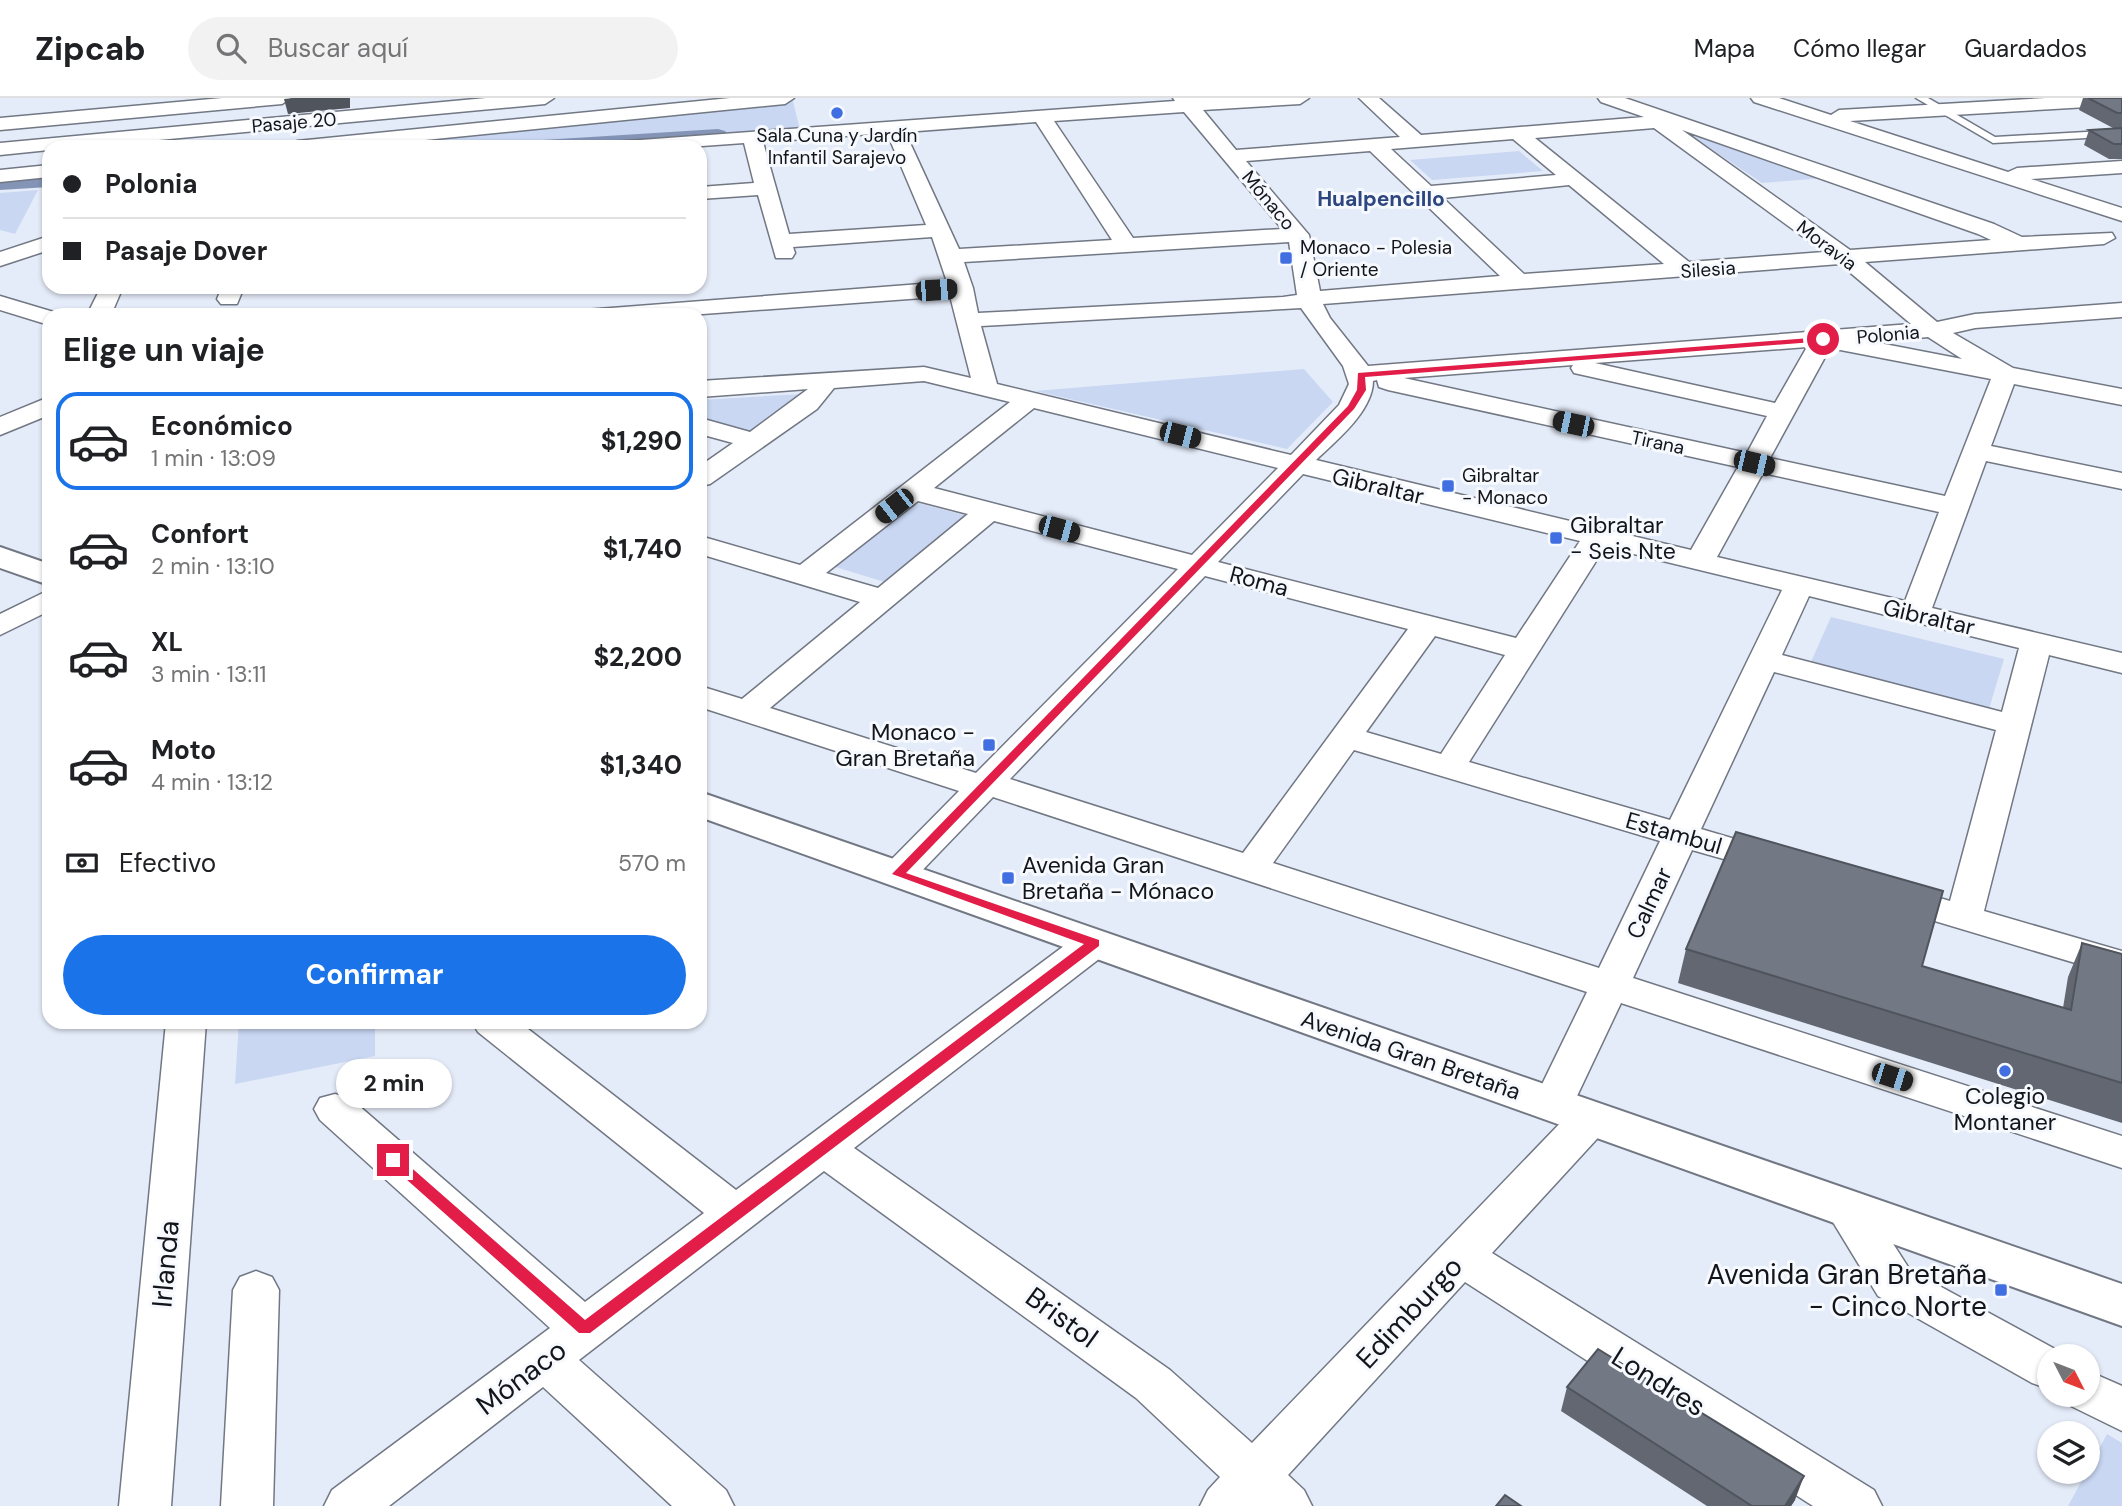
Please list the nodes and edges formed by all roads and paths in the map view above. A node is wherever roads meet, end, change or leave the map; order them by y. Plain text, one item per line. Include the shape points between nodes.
1 (282, 98) edge
2 (545, 98) edge
3 (588, 98) edge
4 (785, 98) edge
5 (1300, 98) edge
6 (1368, 98) edge
7 (1607, 98) edge
8 (1760, 98) edge
9 (1921, 98) edge
10 (2122, 99) edge
11 (1186, 102) edge
12 (128, 105) edge
13 (381, 106) edge
14 (1940, 110) junction
15 (1041, 117) junction
16 (1821, 117) junction
17 (895, 118) junction
18 (1654, 118) junction
19 (598, 122) junction
20 (0, 124) edge
21 (2122, 132) edge
22 (1517, 134) junction
23 (752, 138) junction
24 (385, 139) junction
25 (120, 140) edge
26 (140, 140) edge
27 (374, 140) edge
28 (707, 141) edge
29 (1416, 141) junction
30 (1376, 145) junction
31 (42, 147) edge
32 (0, 149) edge
33 (1232, 156) junction
34 (2122, 167) edge
35 (42, 172) edge
36 (1999, 175) junction
37 (0, 176) edge
38 (1573, 179) junction
39 (1841, 179) junction
40 (42, 186) edge
41 (1750, 187) junction
42 (767, 188) junction
43 (0, 189) edge
44 (707, 192) edge
45 (1427, 193) junction
46 (2122, 215) edge
47 (940, 230) junction
48 (1298, 235) junction
49 (0, 238) edge
50 (2104, 238) dead end
51 (42, 245) edge
52 (1126, 245) junction
53 (2020, 245) junction
54 (951, 256) junction
55 (0, 258) edge
56 (1847, 259) junction
57 (1685, 270) junction
58 (1520, 282) junction
59 (962, 288) junction
60 (1311, 299) junction
61 (0, 303) edge
62 (689, 308) edge
63 (2122, 310) edge
64 (42, 316) edge
65 (970, 320) junction
66 (1932, 330) junction
67 (1823, 339) junction
68 (1545, 360) junction
69 (1361, 374) junction
70 (2005, 374) junction
71 (825, 379) junction
72 (707, 388) edge
73 (986, 389) junction
74 (2122, 397) edge
75 (1030, 399) junction
76 (42, 408) edge
77 (1783, 412) junction
78 (0, 427) edge
79 (707, 428) edge
80 (753, 441) junction
81 (1976, 451) junction
82 (1754, 463) junction
83 (1295, 466) junction
84 (707, 473) edge
85 (2122, 481) edge
86 (920, 485) junction
87 (984, 504) junction
88 (1955, 507) junction
89 (1596, 538) junction
90 (707, 547) edge
91 (0, 557) edge
92 (1205, 560) junction
93 (1699, 563) junction
94 (42, 572) edge
95 (804, 576) junction
96 (1799, 586) junction
97 (883, 599) junction
98 (42, 603) edge
99 (1915, 614) junction
100 (1427, 625) junction
101 (0, 626) edge
102 (2036, 643) junction
103 (1528, 644) junction
104 (1763, 660) junction
105 (2122, 663) edge
106 (707, 697) edge
107 (747, 711) junction
108 (2015, 725) junction
109 (1347, 737) junction
110 (1449, 767) junction
111 (984, 785) junction
112 (707, 806) edge
113 (1681, 835) junction
114 (1251, 869) junction
115 (1809, 872) edge
116 (898, 874) junction
117 (1861, 887) edge
118 (1964, 918) junction
119 (1094, 943) junction
120 (2122, 964) edge
121 (1610, 985) junction
122 (185, 1029) edge
123 (501, 1029) edge
124 (335, 1109) dead end
125 (1572, 1112) junction
126 (823, 1148) junction
127 (2122, 1152) edge
128 (1847, 1209) junction
129 (736, 1214) junction
130 (1461, 1256) junction
131 (256, 1290) dead end
132 (2122, 1305) edge
133 (584, 1329) junction
134 (545, 1359) junction
135 (2037, 1362) edge
136 (2100, 1398) edge
137 (2122, 1410) edge
138 (1255, 1497) edge
139 (145, 1506) edge
140 (247, 1506) edge
141 (350, 1506) edge
142 (708, 1506) edge
143 (1856, 1506) edge

1 - 12 street
2 - 13 street, Pasaje 20
3 - 19 street
4 - 19 street
5 - 11 street
6 - 29 street
7 - 18 street
8 - 16 street
9 - 14 lane
10 - 14 street
11 - 15 street
11 - 33 street, Mónaco
12 - 20 street
12 - 25 street
13 - 24 street
13 - 26 street, Pasaje 20
14 - 16 street
14 - 21 lane via 1993,140
15 - 17 street
15 - 52 street
16 - 36 street
17 - 23 street
17 - 47 street
18 - 22 street
18 - 39 street
18 - 41 street, Moravia
19 - 24 street
22 - 29 street
22 - 38 street
23 - 28 street
23 - 42 street
24 - 27 street
29 - 30 street
30 - 33 street
30 - 45 street
31 - 32 street, Pasaje 20
33 - 48 street, Mónaco
34 - 36 street
35 - 37 street
36 - 46 street
38 - 45 street
38 - 57 street
39 - 41 street
39 - 53 street
40 - 43 street
41 - 56 street, Moravia
42 - 44 street
42 - 47 street via 783,247
45 - 58 street
47 - 54 street
48 - 52 street
48 - 60 street, Mónaco via 1307,259
49 - 51 street
50 - 53 street, Silesia
51 - 55 street
52 - 54 street
53 - 56 street, Silesia
54 - 59 street
56 - 57 street, Silesia
56 - 66 street, Moravia
57 - 58 street, Silesia
58 - 60 street, Silesia
59 - 62 street
59 - 65 street
60 - 65 street, Silesia
60 - 69 street, Mónaco via 1316,315
61 - 64 street
63 - 66 street, Polonia via 1975,321
65 - 73 street
66 - 67 street, Polonia
66 - 70 street, Moravia
67 - 68 street, Polonia
67 - 70 street
67 - 77 street
68 - 69 street, Polonia
68 - 77 street
69 - 82 street, Tirana
69 - 83 street via 1358,398
70 - 74 street
70 - 81 street
71 - 72 street
71 - 73 street, Gibraltar via 920,373
71 - 80 street via 808,404
73 - 75 street, Gibraltar
75 - 83 street, Gibraltar
75 - 86 street
76 - 78 street
77 - 82 street
79 - 80 street
80 - 84 street
81 - 85 street
81 - 88 street
82 - 88 street, Tirana
82 - 93 street
83 - 89 street, Gibraltar
83 - 92 street
86 - 87 street, Roma
86 - 95 street
87 - 92 street, Roma
87 - 97 street
88 - 99 street
89 - 93 street, Gibraltar
89 - 103 street
90 - 95 street
91 - 94 main road
92 - 100 street, Roma
92 - 103 street, Roma
92 - 111 street
93 - 96 street, Gibraltar
95 - 97 street
96 - 99 street, Gibraltar
96 - 104 street, Calmar
97 - 107 street
98 - 101 street
99 - 102 street, Gibraltar
100 - 103 street, Roma
100 - 109 street
102 - 105 street, Gibraltar
102 - 108 street
103 - 110 street
104 - 108 street
104 - 113 street, Calmar
106 - 107 street
107 - 111 street
108 - 118 street
109 - 110 street, Estambul
109 - 114 street
110 - 113 street, Estambul
111 - 114 street
111 - 116 street
112 - 116 main road, Avenida Gran Bretaña
113 - 115 street, Estambul
113 - 121 street, Calmar
114 - 121 street
116 - 119 main road, Avenida Gran Bretaña
117 - 118 street
118 - 120 street
119 - 125 main road, Avenida Gran Bretaña
119 - 126 street, Mónaco
121 - 125 street, Calmar
121 - 127 street
122 - 139 street, Irlanda
123 - 129 street
124 - 133 street
125 - 128 main road, Avenida Gran Bretaña
125 - 130 street, Edimburgo
126 - 129 street, Mónaco
126 - 138 street, Bristol via 1153,1384
128 - 132 main road, Avenida Gran Bretaña
128 - 135 street via 1894,1283
129 - 133 street, Mónaco
130 - 138 street, Edimburgo
130 - 143 street, Londres
131 - 140 street
133 - 134 street, Mónaco
134 - 141 street, Mónaco
134 - 142 street
136 - 137 street

